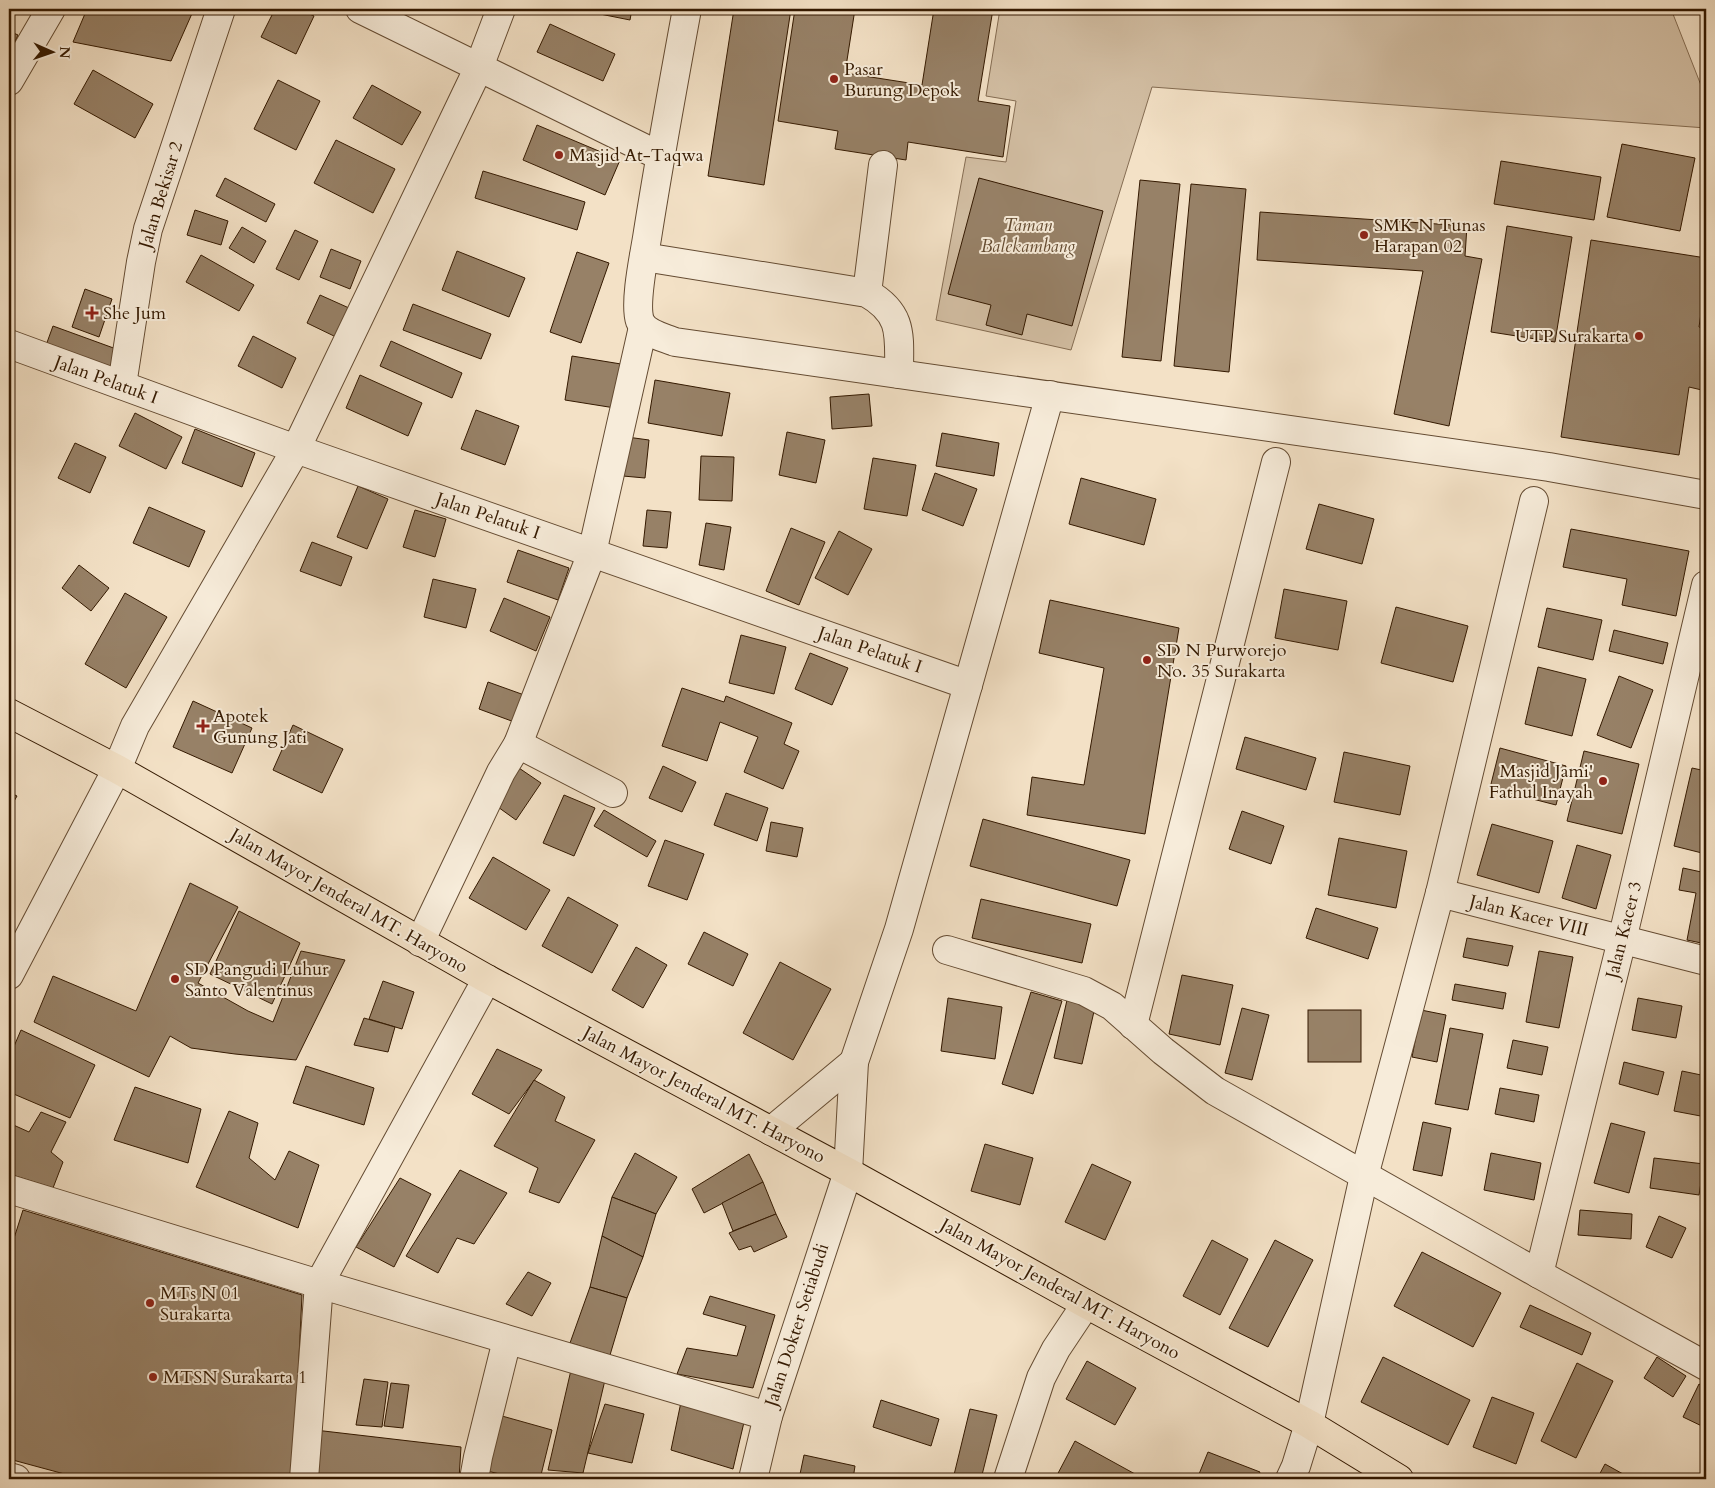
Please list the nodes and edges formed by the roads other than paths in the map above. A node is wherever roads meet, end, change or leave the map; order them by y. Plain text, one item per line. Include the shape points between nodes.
1 (51, 9) edge
2 (221, 9) edge
3 (360, 9) edge
4 (501, 9) edge
5 (687, 9) edge
6 (479, 67) junction
7 (9, 81) edge
8 (660, 156) junction
9 (883, 165) dead end
10 (644, 257) junction
11 (867, 293) junction
12 (643, 327) junction
13 (9, 344) edge
14 (899, 374) junction
15 (122, 386) junction
16 (1050, 395) junction
17 (296, 448) junction
18 (1276, 462) dead end
19 (1706, 495) edge
20 (1534, 501) dead end
21 (592, 553) junction
22 (1706, 585) edge
23 (968, 685) junction
24 (9, 713) edge
25 (518, 744) junction
26 (117, 769) junction
27 (613, 793) dead end
28 (1440, 893) junction
29 (1622, 940) junction
30 (420, 942) junction
31 (947, 950) dead end
32 (1706, 961) edge
33 (9, 974) edge
34 (487, 979) junction
35 (1134, 1025) junction
36 (854, 1062) junction
37 (771, 1131) junction
38 (848, 1172) junction
39 (1364, 1176) junction
40 (9, 1189) edge
41 (1539, 1274) junction
42 (319, 1284) junction
43 (1086, 1304) junction
44 (506, 1340) junction
45 (1705, 1361) edge
46 (768, 1416) junction
47 (1309, 1424) junction
48 (9, 1478) edge
49 (16, 1479) edge
50 (304, 1479) edge
51 (474, 1479) edge
52 (753, 1479) edge
53 (1008, 1479) edge
54 (1290, 1479) edge
55 (1399, 1479) edge

1 - 7 street
2 - 15 street, Jalan Bekisar 2 via 148,229
3 - 6 street
4 - 6 street
5 - 8 street
6 - 8 street
6 - 17 street
8 - 10 street
9 - 11 street
10 - 11 street
10 - 12 street via 638,310
11 - 14 street via 891,313 900,332
12 - 14 street via 675,342
12 - 21 street
13 - 15 street, Jalan Pelatuk I
14 - 16 street
15 - 17 street, Jalan Pelatuk I
16 - 19 street via 1549,467
16 - 23 street, Jalan Dokter Setiabudi
17 - 21 street, Jalan Pelatuk I
17 - 26 street via 135,726
18 - 35 street
20 - 28 street
21 - 23 street, Jalan Pelatuk I
21 - 25 street
22 - 29 street, Jalan Kacer 3
23 - 36 street, Jalan Dokter Setiabudi via 899,930
24 - 26 main road, Jalan Mayor Jenderal MT. Haryono
25 - 27 street
25 - 30 street via 501,772
26 - 30 main road, Jalan Mayor Jenderal MT. Haryono
26 - 33 street
28 - 29 street, Jalan Kacer VIII
28 - 39 street
29 - 32 street, Jalan Kacer VIII
29 - 41 street, Jalan Kacer 3
30 - 34 main road, Jalan Mayor Jenderal MT. Haryono
31 - 35 street via 1084,991 1112,1006
34 - 37 main road, Jalan Mayor Jenderal MT. Haryono
34 - 42 street
35 - 39 street via 1215,1091
36 - 37 street
36 - 38 street, Jalan Dokter Setiabudi
37 - 38 main road, Jalan Mayor Jenderal MT. Haryono
38 - 43 main road, Jalan Mayor Jenderal MT. Haryono
38 - 46 street, Jalan Dokter Setiabudi
39 - 41 street
39 - 47 street
40 - 42 street
41 - 45 street
42 - 44 street
42 - 50 street
43 - 47 main road, Jalan Mayor Jenderal MT. Haryono
43 - 53 street via 1040,1378
44 - 46 street
44 - 51 street
46 - 52 street, Jalan Dokter Setiabudi
47 - 54 street
47 - 55 main road, Jalan Mayor Jenderal MT. Haryono
48 - 49 street

